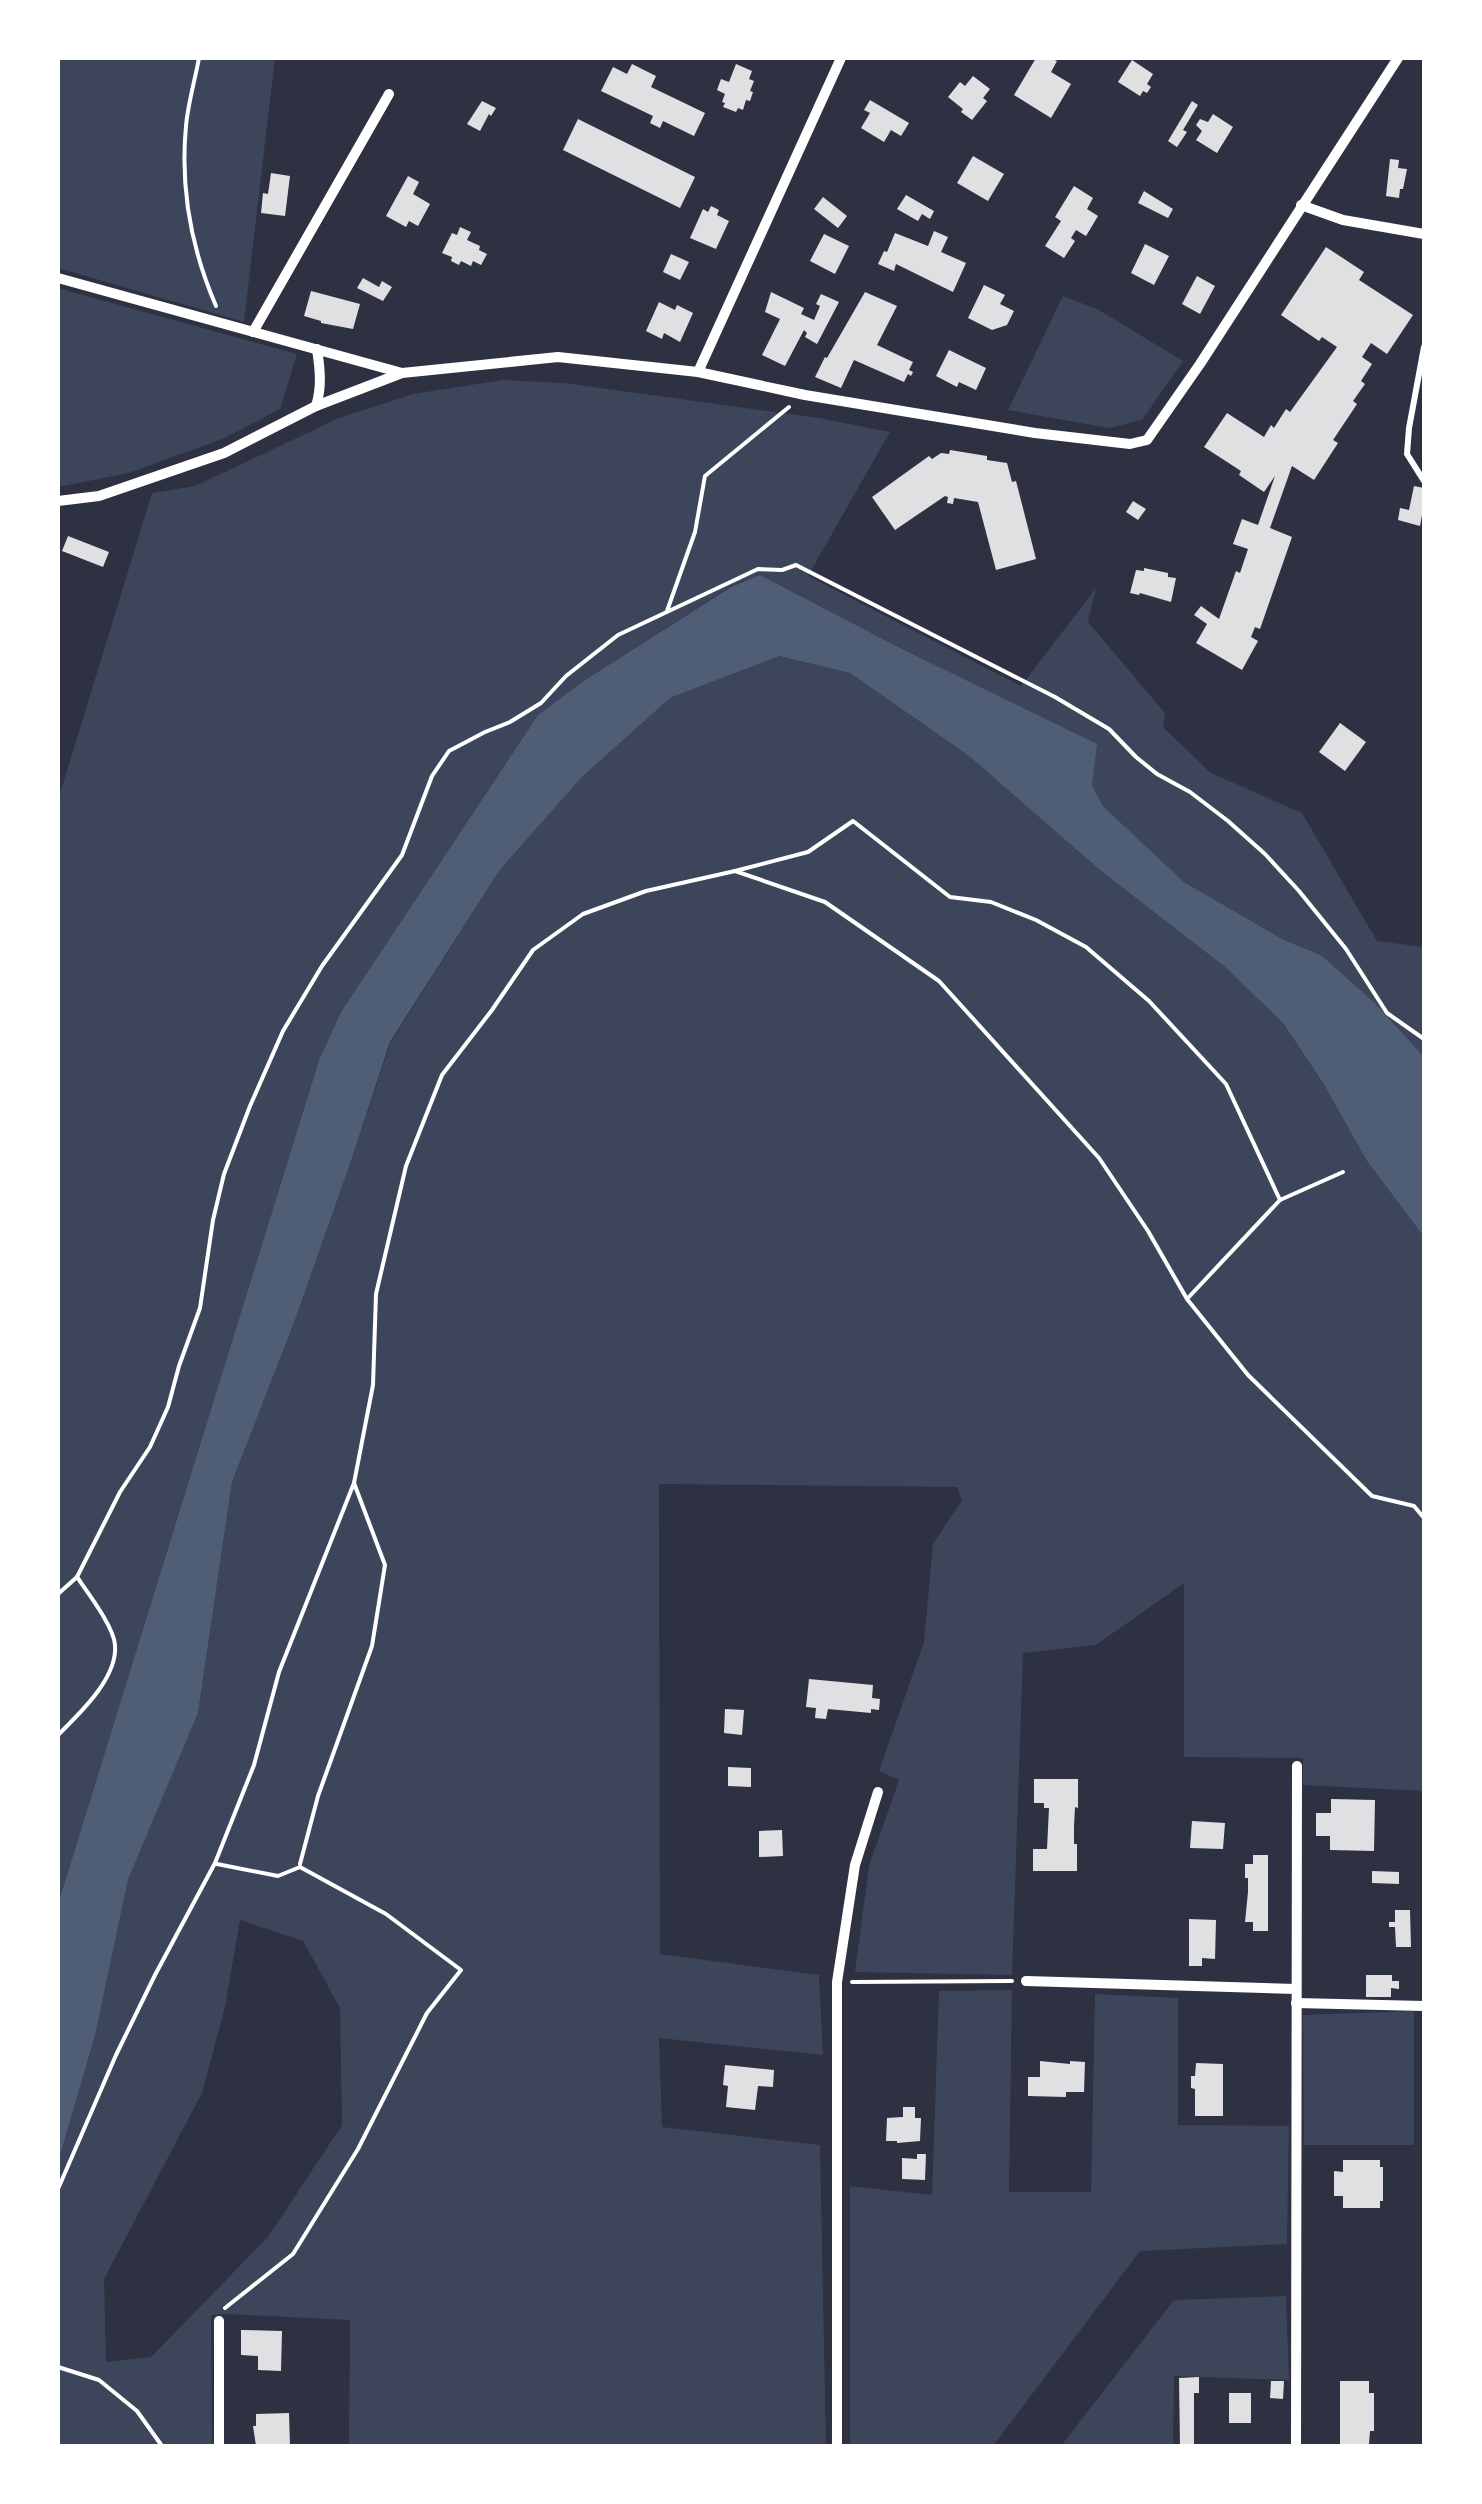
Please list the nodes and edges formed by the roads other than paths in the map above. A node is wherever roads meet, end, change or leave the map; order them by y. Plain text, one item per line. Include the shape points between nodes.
1 (841, 58) edge
2 (1398, 58) edge
3 (390, 94) dead end
4 (1302, 205) junction
5 (1424, 234) edge
6 (58, 278) edge
7 (252, 332) junction
8 (1424, 347) edge
9 (317, 350) junction
10 (698, 372) junction
11 (402, 373) junction
12 (316, 406) junction
13 (1424, 481) edge
14 (58, 501) edge
15 (1297, 1766) dead end
16 (878, 1792) dead end
17 (1026, 1981) road end
18 (1296, 1989) junction
19 (1296, 2003) junction
20 (1424, 2006) edge
21 (219, 2321) road end
22 (219, 2446) edge
23 (836, 2446) edge
24 (1296, 2446) edge

1 - 10 street
2 - 4 street
3 - 7 street
4 - 5 street via 1342,220
4 - 10 street via 1147,440 1104,442
6 - 7 street
7 - 9 street
8 - 13 lane via 1407,454
9 - 11 street
9 - 12 street
10 - 11 street via 558,356
11 - 12 street
12 - 14 street via 171,473 99,496
15 - 18 street
16 - 23 street via 855,1866 837,1982
17 - 18 street
18 - 19 street
19 - 20 street
19 - 24 street
21 - 22 street

